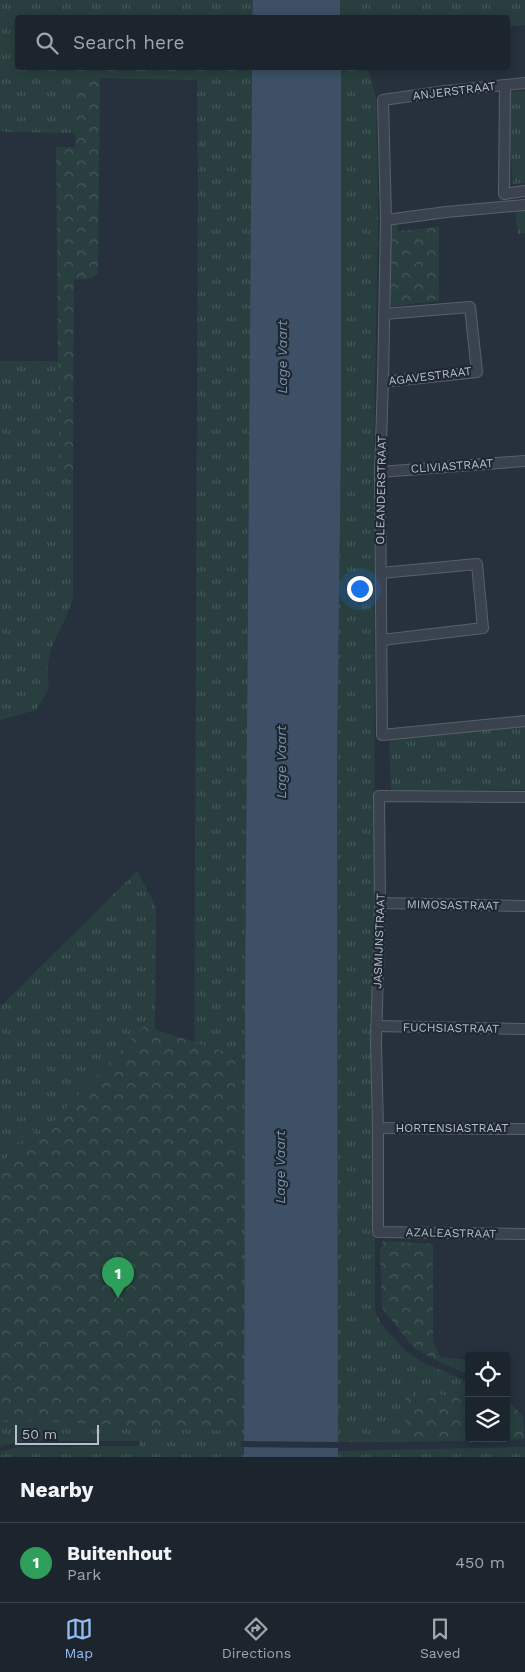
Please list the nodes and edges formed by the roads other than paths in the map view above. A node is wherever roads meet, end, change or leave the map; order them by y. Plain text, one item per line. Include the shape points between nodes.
1 (525, 83) edge
2 (505, 85) junction
3 (383, 100) joint
4 (525, 191) edge
5 (525, 205) edge
6 (386, 220) junction
7 (384, 314) junction
8 (384, 382) junction
9 (525, 461) edge
10 (380, 472) junction
11 (380, 573) junction
12 (382, 640) junction
13 (525, 720) edge
14 (525, 797) edge
15 (380, 903) junction
16 (525, 906) edge
17 (376, 1026) junction
18 (525, 1030) edge
19 (378, 1128) junction
20 (525, 1129) edge
21 (378, 1232) joint
22 (525, 1234) edge

1 - 2 street, ANJERSTRAAT
2 - 3 street, ANJERSTRAAT
2 - 4 street via 504,194
3 - 6 street, OLEANDERSTRAAT
5 - 6 street
6 - 7 street, OLEANDERSTRAAT
7 - 8 street, OLEANDERSTRAAT
7 - 8 street, AGAVESTRAAT via 470,307 477,372
8 - 10 street, OLEANDERSTRAAT
9 - 10 street, CLIVIASTRAAT
10 - 11 street, OLEANDERSTRAAT
11 - 12 street, OLEANDERSTRAAT
11 - 12 street via 477,564 483,628
12 - 13 street, OLEANDERSTRAAT via 382,735
14 - 15 street, JASMIJNSTRAAT via 379,796
15 - 16 street, MIMOSASTRAAT
15 - 17 street, JASMIJNSTRAAT
17 - 18 street, FUCHSIASTRAAT
17 - 19 street, JASMIJNSTRAAT
19 - 20 street, HORTENSIASTRAAT
19 - 21 street, JASMIJNSTRAAT
21 - 22 street, AZALEASTRAAT

